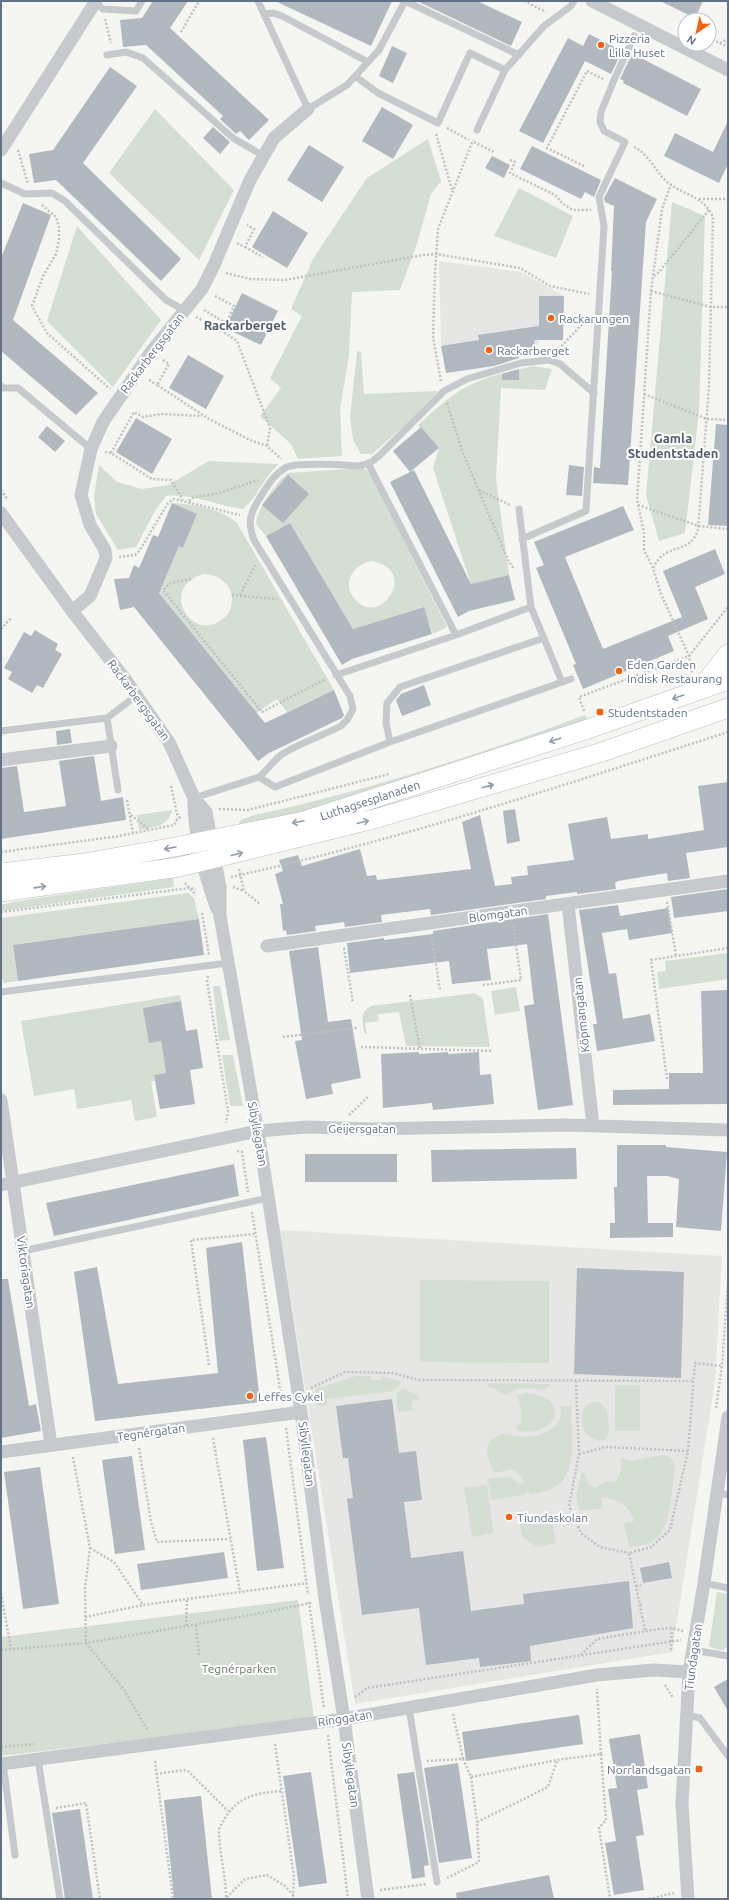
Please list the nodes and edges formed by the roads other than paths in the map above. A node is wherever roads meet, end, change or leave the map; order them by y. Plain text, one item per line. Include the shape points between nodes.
1 (142, 1) edge
2 (258, 1) edge
3 (405, 1) edge
4 (574, 1) edge
5 (592, 1) edge
6 (98, 4) edge
7 (264, 14) junction
8 (634, 36) dead end
9 (110, 55) road end
10 (519, 55) junction
11 (368, 62) junction
12 (505, 70) junction
13 (728, 70) edge
14 (355, 76) junction
15 (308, 109) junction
16 (477, 130) road end
17 (1, 150) edge
18 (264, 156) junction
19 (1, 183) edge
20 (187, 306) junction
21 (1, 386) edge
22 (594, 393) junction
23 (91, 449) junction
24 (368, 463) junction
25 (519, 509) road end
26 (1, 513) edge
27 (522, 539) junction
28 (531, 607) junction
29 (72, 611) junction
30 (456, 635) junction
31 (544, 638) junction
32 (728, 654) edge
33 (336, 675) junction
34 (571, 679) dead end
35 (694, 679) junction
36 (728, 680) edge
37 (562, 682) junction
38 (136, 696) junction
39 (728, 708) edge
40 (107, 718) junction
41 (1, 731) edge
42 (390, 742) junction
43 (111, 746) junction
44 (1, 760) edge
45 (260, 777) junction
46 (118, 790) dead end
47 (194, 798) junction
48 (205, 842) junction
49 (209, 860) junction
50 (1, 873) edge
51 (728, 881) edge
52 (1, 892) edge
53 (568, 904) junction
54 (267, 946) dead end
55 (228, 964) junction
56 (1, 992) edge
57 (1, 1100) edge
58 (593, 1126) junction
59 (728, 1130) edge
60 (258, 1131) junction
61 (7, 1184) edge
62 (268, 1198) junction
63 (23, 1251) junction
64 (301, 1412) junction
65 (728, 1417) edge
66 (727, 1439) edge
67 (51, 1445) junction
68 (1, 1452) edge
69 (723, 1494) edge
70 (704, 1583) junction
71 (728, 1588) edge
72 (693, 1650) junction
73 (728, 1656) edge
74 (689, 1672) junction
75 (409, 1708) junction
76 (343, 1714) junction
77 (686, 1715) junction
78 (728, 1756) edge
79 (38, 1759) junction
80 (2, 1763) edge
81 (15, 1855) dead end
82 (437, 1882) road end
83 (368, 1895) edge
84 (60, 1899) edge
85 (688, 1899) edge

1 - 6 lane via 136,11
2 - 7 lane
3 - 10 lane
3 - 11 lane, Rackarbergsgatan via 379,50
4 - 10 lane via 544,26
5 - 13 street
6 - 17 street
7 - 11 lane via 282,16
7 - 15 lane
8 - 22 lane via 601,112 600,122 604,132 625,142 599,197 604,226
9 - 18 lane via 126,52 143,58 233,138
10 - 12 lane
11 - 14 lane, Rackarbergsgatan
12 - 14 lane via 470,54 438,123 378,93
12 - 16 lane
14 - 15 lane, Rackarbergsgatan via 348,85
15 - 18 street, Rackarbergsgatan via 274,138
18 - 20 street, Rackarbergsgatan via 250,180 202,289
19 - 20 lane via 25,194 52,194 65,201 166,300
20 - 23 street, Rackarbergsgatan via 119,398 103,422
21 - 23 lane via 18,388
22 - 24 lane via 560,364 549,360 521,363 467,379 444,392 380,455
22 - 27 lane via 586,511
23 - 29 street, Rackarbergsgatan via 81,495 90,526 105,550 106,558 90,596
24 - 30 lane
24 - 33 lane via 359,466 288,466 273,478 254,506 250,518 254,540
25 - 27 lane
26 - 29 street, Rackarbergsgatan
27 - 28 lane
28 - 30 lane
28 - 31 lane
29 - 38 street, Rackarbergsgatan
30 - 33 lane
31 - 37 lane
31 - 42 lane via 400,687 387,703 386,723
32 - 35 main road
33 - 45 lane via 350,696 353,709 347,720 328,733 285,753
34 - 37 lane
35 - 36 main road, Luthagsesplanaden
35 -> 48 main road, Luthagsesplanaden via 588,729 304,821
37 - 42 lane
38 - 40 lane
38 - 47 street, Rackarbergsgatan via 170,744
49 -> 39 main road, Luthagsesplanaden via 374,819 584,758
40 - 41 lane
40 - 43 lane
42 - 45 lane via 275,787
43 - 44 street
43 - 46 lane
45 - 47 lane
47 - 48 street, Rackarbergsgatan via 206,812
48 - 49 street, Rackarbergsgatan
48 -> 50 main road, Luthagsesplanaden via 84,863
52 -> 49 main road, Luthagsesplanaden via 179,867
49 - 55 street, Sibyllegatan via 209,889 220,916
51 - 53 street, Blomgatan
53 - 54 street, Blomgatan
53 - 58 street, Köpmangatan
55 - 56 lane
55 - 60 street, Sibyllegatan
57 - 61 street, Viktoriagatan
58 - 59 street, Geijersgatan
58 - 60 street, Geijersgatan via 308,1127
60 - 61 street, Geijersgatan
60 - 62 street, Sibyllegatan
61 - 63 street, Viktoriagatan
62 - 63 lane
62 - 64 street, Sibyllegatan
63 - 67 street, Viktoriagatan
64 - 67 street, Tegnérgatan
64 - 76 street, Sibyllegatan
65 - 66 street, Tiundagatan
66 - 69 street, Tiundagatan
67 - 68 street, Tegnérgatan
69 - 70 street, Tiundagatan
70 - 71 lane
70 - 72 street, Tiundagatan
72 - 73 lane
72 - 74 street, Tiundagatan
74 - 75 street, Ringgatan via 654,1670 597,1675
74 - 77 street, Tiundagatan
75 - 76 street, Ringgatan
75 - 82 lane
76 - 79 street, Ringgatan via 326,1722
76 - 83 street, Sibyllegatan
77 - 78 lane via 700,1718
77 - 85 street, Tiundagatan via 682,1804
79 - 80 street, Ringgatan
79 - 84 lane
80 - 81 lane

